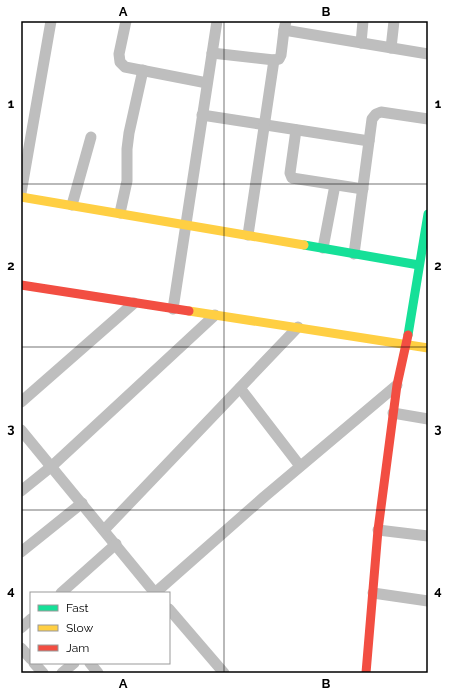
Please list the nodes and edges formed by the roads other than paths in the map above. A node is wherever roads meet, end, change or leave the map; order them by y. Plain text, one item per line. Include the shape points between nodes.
1 (51, 21) edge
2 (126, 21) edge
3 (217, 21) edge
4 (363, 21) edge
5 (394, 21) edge
6 (285, 26) edge
7 (361, 43) junction
8 (391, 48) junction
9 (212, 53) junction
10 (428, 54) edge
11 (274, 60) junction
12 (143, 70) junction
13 (207, 83) junction
14 (202, 115) junction
15 (428, 119) edge
16 (264, 125) junction
17 (296, 130) junction
18 (91, 137) dead end
19 (369, 141) junction
20 (335, 185) junction
21 (363, 189) junction
22 (21, 193) edge
23 (21, 197) edge
24 (72, 205) junction
25 (120, 213) junction
26 (428, 214) edge
27 (185, 224) junction
28 (248, 235) junction
29 (323, 248) junction
30 (354, 254) junction
31 (419, 265) junction
32 (21, 285) edge
33 (134, 303) junction
34 (173, 308) junction
35 (215, 315) junction
36 (298, 327) junction
37 (406, 345) junction
38 (428, 348) edge
39 (397, 386) junction
40 (240, 388) junction
41 (21, 402) edge
42 (393, 413) junction
43 (428, 419) edge
44 (21, 430) edge
45 (52, 466) junction
46 (300, 466) junction
47 (21, 491) edge
48 (82, 503) junction
49 (104, 530) junction
50 (378, 530) junction
51 (428, 536) edge
52 (116, 544) junction
53 (21, 552) edge
54 (62, 592) edge
55 (154, 592) edge
56 (156, 592) edge
57 (373, 593) junction
58 (428, 601) edge
59 (170, 610) edge
60 (30, 620) edge
61 (21, 628) edge
62 (21, 648) edge
63 (30, 658) edge
64 (35, 664) edge
65 (73, 664) edge
66 (91, 664) edge
67 (43, 673) edge
68 (62, 673) edge
69 (98, 673) edge
70 (224, 673) edge
71 (366, 673) edge

1 - 22 street
2 - 12 street via 120,62 124,67
3 - 9 street
4 - 7 street
5 - 8 street
6 - 7 street
6 - 11 street via 281,55 279,59
7 - 8 street
8 - 10 street
9 - 11 street
9 - 13 street
11 - 16 street
12 - 13 street
12 - 25 street via 129,133 127,181
13 - 14 street
14 - 16 street
14 - 27 street
15 - 19 street via 381,112 372,119
16 - 17 street
16 - 28 street
17 - 19 street
17 - 20 street via 290,173 292,178
18 - 24 street
19 - 21 street
20 - 21 street
20 - 29 street
21 - 30 street
23 - 24 street
24 - 25 street
25 - 27 street
26 - 31 street
27 - 28 street
27 - 34 street
28 - 29 street
29 - 30 street
30 - 31 street
31 - 37 street
32 - 33 street
33 - 34 street
33 - 41 street
34 - 35 street
35 - 36 street
35 - 45 street
36 - 37 street
36 - 40 street
37 - 38 street
37 - 39 street
39 - 42 street
39 - 46 street
40 - 46 street
40 - 49 street
42 - 43 street
42 - 50 street
44 - 45 street
45 - 47 street
45 - 48 street
46 - 56 street
48 - 49 street
48 - 53 street
49 - 52 street
50 - 51 street
50 - 57 street
52 - 54 street
52 - 55 street
57 - 58 street
57 - 71 street
59 - 70 street
60 - 61 street
62 - 63 street
64 - 67 street
65 - 68 street
66 - 69 street

